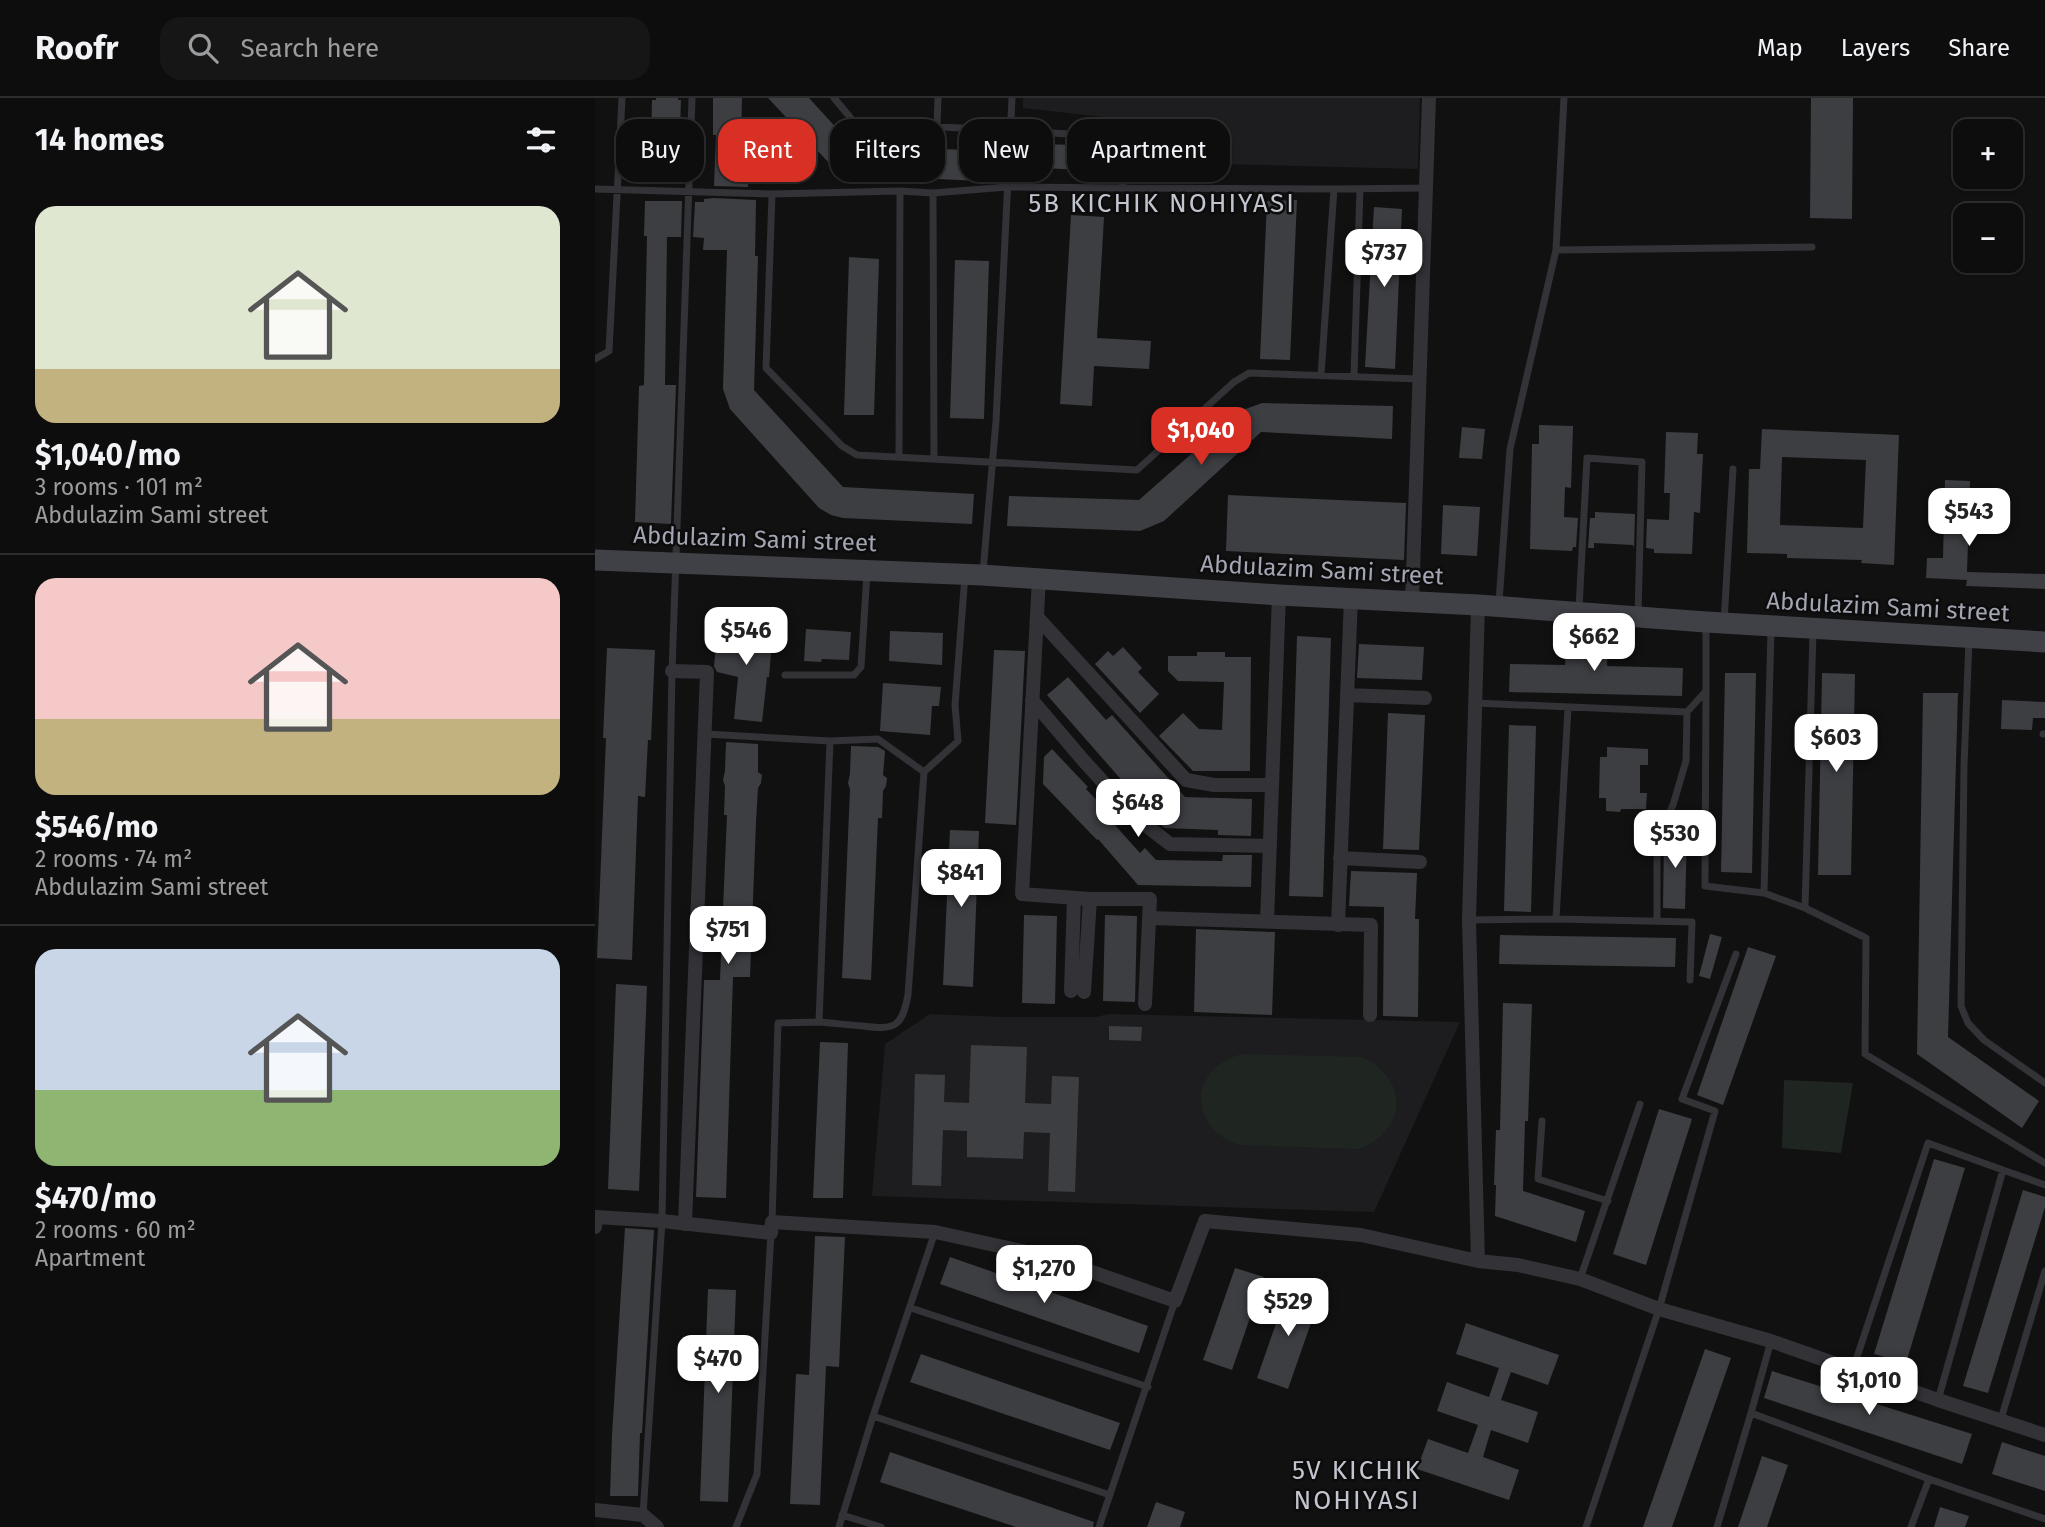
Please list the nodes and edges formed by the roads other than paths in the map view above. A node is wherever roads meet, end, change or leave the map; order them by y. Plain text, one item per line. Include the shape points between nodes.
1 (622, 98) edge
2 (692, 98) edge
3 (834, 98) edge
4 (939, 98) edge
5 (1012, 98) edge
6 (1429, 98) edge
7 (1565, 98) edge
8 (852, 119) edge
9 (938, 119) edge
10 (1011, 119) edge
11 (1053, 133) edge
12 (1007, 182) edge
13 (1007, 187) junction
14 (1123, 188) junction
15 (1427, 188) junction
16 (595, 189) edge
17 (1334, 189) junction
18 (1360, 189) junction
19 (618, 190) junction
20 (900, 191) junction
21 (690, 193) junction
22 (933, 193) junction
23 (772, 194) junction
24 (1812, 247) dead end
25 (1556, 250) junction
26 (595, 359) edge
27 (1321, 374) junction
28 (1354, 376) junction
29 (1418, 379) junction
30 (899, 457) junction
31 (934, 458) junction
32 (991, 462) junction
33 (1733, 469) dead end
34 (595, 560) edge
35 (676, 562) junction
36 (868, 569) junction
37 (974, 575) junction
38 (1039, 578) junction
39 (1279, 595) junction
40 (1351, 598) junction
41 (1412, 601) junction
42 (1489, 606) junction
43 (1579, 612) junction
44 (1037, 617) junction
45 (1638, 617) junction
46 (1715, 622) junction
47 (1771, 626) junction
48 (1813, 628) junction
49 (1969, 638) junction
50 (2045, 642) edge
51 (672, 671) junction
52 (785, 675) dead end
53 (1706, 691) junction
54 (1347, 695) junction
55 (1425, 698) dead end
56 (1033, 700) junction
57 (1475, 703) junction
58 (1568, 708) junction
59 (1687, 712) junction
60 (705, 734) junction
61 (830, 741) junction
62 (924, 772) junction
63 (1272, 785) junction
64 (1270, 846) junction
65 (1340, 858) junction
66 (1420, 862) dead end
67 (1764, 893) junction
68 (1082, 898) junction
69 (1805, 908) junction
70 (1150, 918) junction
71 (1556, 919) junction
72 (1469, 920) junction
73 (1657, 921) junction
74 (1267, 922) junction
75 (1338, 925) junction
76 (1736, 954) dead end
77 (1690, 980) dead end
78 (1078, 992) dead end
79 (1145, 1004) dead end
80 (1370, 1014) dead end
81 (819, 1022) junction
82 (2045, 1083) edge
83 (1640, 1104) dead end
84 (1542, 1121) dead end
85 (2045, 1163) edge
86 (2003, 1170) junction
87 (2045, 1185) edge
88 (1608, 1201) junction
89 (595, 1217) edge
90 (662, 1221) junction
91 (685, 1224) junction
92 (595, 1227) edge
93 (771, 1227) junction
94 (935, 1232) junction
95 (1478, 1261) junction
96 (2045, 1271) edge
97 (1580, 1279) junction
98 (1175, 1301) junction
99 (911, 1308) junction
100 (1659, 1309) junction
101 (1771, 1341) junction
102 (1853, 1369) junction
103 (1148, 1387) junction
104 (1938, 1400) junction
105 (1751, 1413) junction
106 (873, 1416) junction
107 (2001, 1419) junction
108 (2045, 1434) edge
109 (1929, 1479) junction
110 (1110, 1495) junction
111 (595, 1510) edge
112 (643, 1515) junction
113 (842, 1515) junction
114 (2045, 1519) edge
115 (657, 1527) edge
116 (736, 1527) edge
117 (839, 1527) edge
118 (881, 1527) edge
119 (1099, 1527) edge
120 (1586, 1527) edge
121 (1717, 1527) edge
122 (1911, 1527) edge

1 - 19 lane
2 - 21 lane
3 - 8 lane
4 - 9 lane
5 - 10 lane
6 - 15 street
7 - 25 lane
11 - 14 lane via 1122,137
12 - 13 lane
13 - 14 lane
13 - 22 lane
13 - 32 lane
14 - 17 lane
15 - 18 lane
15 - 29 street
16 - 19 lane
17 - 18 lane
17 - 27 lane
18 - 28 lane
19 - 21 lane
19 - 26 lane via 610,351
20 - 22 lane
20 - 23 lane
20 - 30 lane
21 - 23 lane
21 - 35 lane
22 - 31 lane
23 - 30 lane via 766,368 842,446 857,454
24 - 25 lane
25 - 42 lane via 1510,449
27 - 28 lane
27 - 32 lane via 1249,373 1137,470
28 - 29 lane
29 - 41 street
30 - 31 lane
31 - 32 lane
32 - 37 lane
33 - 46 lane
34 - 35 street, Abdulazim Sami street
35 - 36 street, Abdulazim Sami street
35 - 51 lane
36 - 37 street, Abdulazim Sami street
36 - 52 lane via 861,667 854,675
37 - 38 street, Abdulazim Sami street
37 - 62 lane via 955,705 958,741
38 - 39 street, Abdulazim Sami street
38 - 44 street
39 - 40 street, Abdulazim Sami street
39 - 63 street
40 - 41 street, Abdulazim Sami street
40 - 54 street
41 - 42 street, Abdulazim Sami street
42 - 43 street, Abdulazim Sami street
42 - 57 street
43 - 45 street, Abdulazim Sami street
43 - 45 lane via 1587,458 1642,462
44 - 56 street
44 - 63 street via 1186,779 1214,785
45 - 46 street, Abdulazim Sami street
46 - 47 street, Abdulazim Sami street
46 - 53 lane
47 - 48 street, Abdulazim Sami street
47 - 67 lane
48 - 49 street, Abdulazim Sami street
48 - 69 lane
49 - 50 street, Abdulazim Sami street
49 - 82 lane via 1961,1006 1968,1023 1984,1040
51 - 60 street via 707,672
51 - 90 lane
53 - 59 lane
53 - 67 lane via 1705,886
54 - 55 street
54 - 65 street
56 - 64 street via 1134,816 1170,844
56 - 68 street via 1022,894
57 - 58 lane
57 - 72 street
58 - 59 lane
58 - 71 lane
59 - 73 lane via 1686,761 1657,839
60 - 61 lane
60 - 91 street
61 - 62 lane via 878,739
61 - 81 lane
62 - 81 lane via 905,1010 887,1029
63 - 64 street
64 - 74 street
65 - 66 street
65 - 75 street
67 - 69 lane
68 - 70 street via 1150,899
68 - 78 street
69 - 85 lane via 1866,938 1865,1054
70 - 74 street
70 - 79 street
71 - 72 lane
71 - 73 lane
72 - 95 street
73 - 77 lane via 1692,922
74 - 75 street
75 - 80 street via 1371,925
76 - 100 lane via 1682,1098 1715,1111
81 - 93 lane via 778,1023
83 - 88 lane
84 - 88 lane via 1538,1180
86 - 87 lane
86 - 102 lane via 1928,1143
86 - 104 lane
88 - 97 lane
89 - 90 street
89 - 92 street
90 - 91 street
90 - 112 lane
91 - 93 street
93 - 94 street
93 - 116 lane via 757,1474
94 - 98 street via 1049,1257
94 - 99 lane
95 - 97 street
95 - 98 street via 1361,1234 1205,1221
96 - 107 lane
97 - 100 street
98 - 103 lane
99 - 103 lane
99 - 106 lane
100 - 101 street
100 - 120 lane
101 - 102 street
101 - 105 lane
102 - 104 street
103 - 110 lane
104 - 107 street
105 - 109 lane
105 - 121 lane
106 - 110 lane
106 - 113 lane
107 - 108 street
109 - 114 lane
109 - 122 lane
110 - 119 lane
111 - 112 street
112 - 115 street
113 - 117 lane
113 - 118 lane

